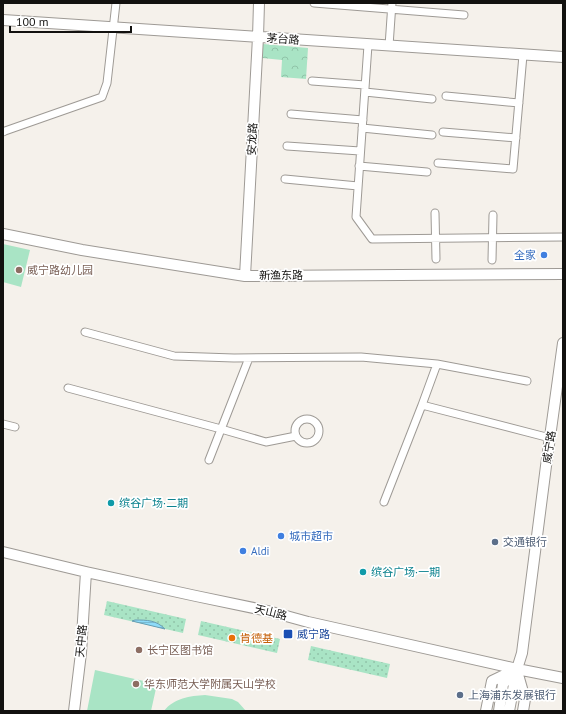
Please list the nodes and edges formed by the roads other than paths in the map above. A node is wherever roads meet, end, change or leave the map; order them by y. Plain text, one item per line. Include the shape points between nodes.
1 (116, 3) edge
2 (259, 3) edge
3 (314, 3) edge
4 (392, 6) edge
5 (464, 15) dead end
6 (3, 20) edge
7 (114, 28) junction
8 (258, 37) junction
9 (368, 45) junction
10 (389, 46) junction
11 (523, 54) junction
12 (563, 57) edge
13 (312, 81) dead end
14 (365, 89) junction
15 (446, 96) dead end
16 (432, 99) dead end
17 (519, 103) junction
18 (291, 114) dead end
19 (363, 120) junction
20 (362, 128) junction
21 (3, 132) edge
22 (443, 132) dead end
23 (432, 135) dead end
24 (516, 138) junction
25 (287, 146) dead end
26 (360, 151) junction
27 (438, 163) dead end
28 (359, 166) junction
29 (427, 172) dead end
30 (285, 179) dead end
31 (358, 186) junction
32 (435, 213) dead end
33 (493, 215) dead end
34 (3, 234) edge
35 (563, 237) edge
36 (436, 238) junction
37 (492, 238) junction
38 (436, 259) dead end
39 (492, 260) dead end
40 (563, 274) edge
41 (245, 276) junction
42 (85, 332) dead end
43 (563, 345) edge
44 (249, 358) junction
45 (436, 364) junction
46 (527, 381) dead end
47 (68, 388) dead end
48 (422, 405) junction
49 (3, 424) edge
50 (15, 427) dead end
51 (222, 428) junction
52 (296, 436) dead end
53 (550, 438) junction
54 (209, 460) dead end
55 (384, 502) dead end
56 (3, 552) edge
57 (86, 572) junction
58 (517, 669) junction
59 (563, 678) edge
60 (74, 711) edge
61 (486, 711) edge
62 (499, 711) edge
63 (509, 711) edge
64 (523, 711) edge

1 - 7 street
2 - 8 street, 安龙路
3 - 4 street
4 - 5 street
4 - 10 street
6 - 7 street, 茅台路
7 - 8 street, 茅台路
7 - 21 street via 107,83 102,96
8 - 9 street, 茅台路
8 - 41 street, 安龙路
9 - 10 street, 茅台路
9 - 14 street
10 - 11 street, 茅台路
11 - 12 street, 茅台路
11 - 17 street
13 - 14 street
14 - 16 street
14 - 19 street
15 - 17 street
17 - 24 street
18 - 19 street
19 - 20 street
20 - 23 street
20 - 26 street
22 - 24 street
24 - 27 street via 513,169
25 - 26 street
26 - 28 street
28 - 29 street
28 - 31 street
30 - 31 street
31 - 36 street via 356,217 372,239
32 - 36 street
33 - 37 street
34 - 41 street, 新渔东路 via 88,251
35 - 37 street
36 - 37 street
36 - 38 street
37 - 39 street
40 - 41 street, 新渔东路
42 - 44 street via 174,356
43 - 53 street, 威宁路
44 - 45 street via 361,356
44 - 51 street
45 - 46 street
45 - 48 street
47 - 51 street
48 - 53 street
48 - 55 street
49 - 50 street
51 - 52 street via 266,442
51 - 54 street
53 - 58 street, 威宁路 via 522,653
56 - 57 street, 天山路
57 - 58 street, 天山路
57 - 60 street, 天中路
58 - 59 street, 天山路
58 - 61 street via 492,681
58 - 62 street, 威宁路 via 503,684
58 - 63 street, 威宁路
58 - 64 street, 威宁路 via 524,699

